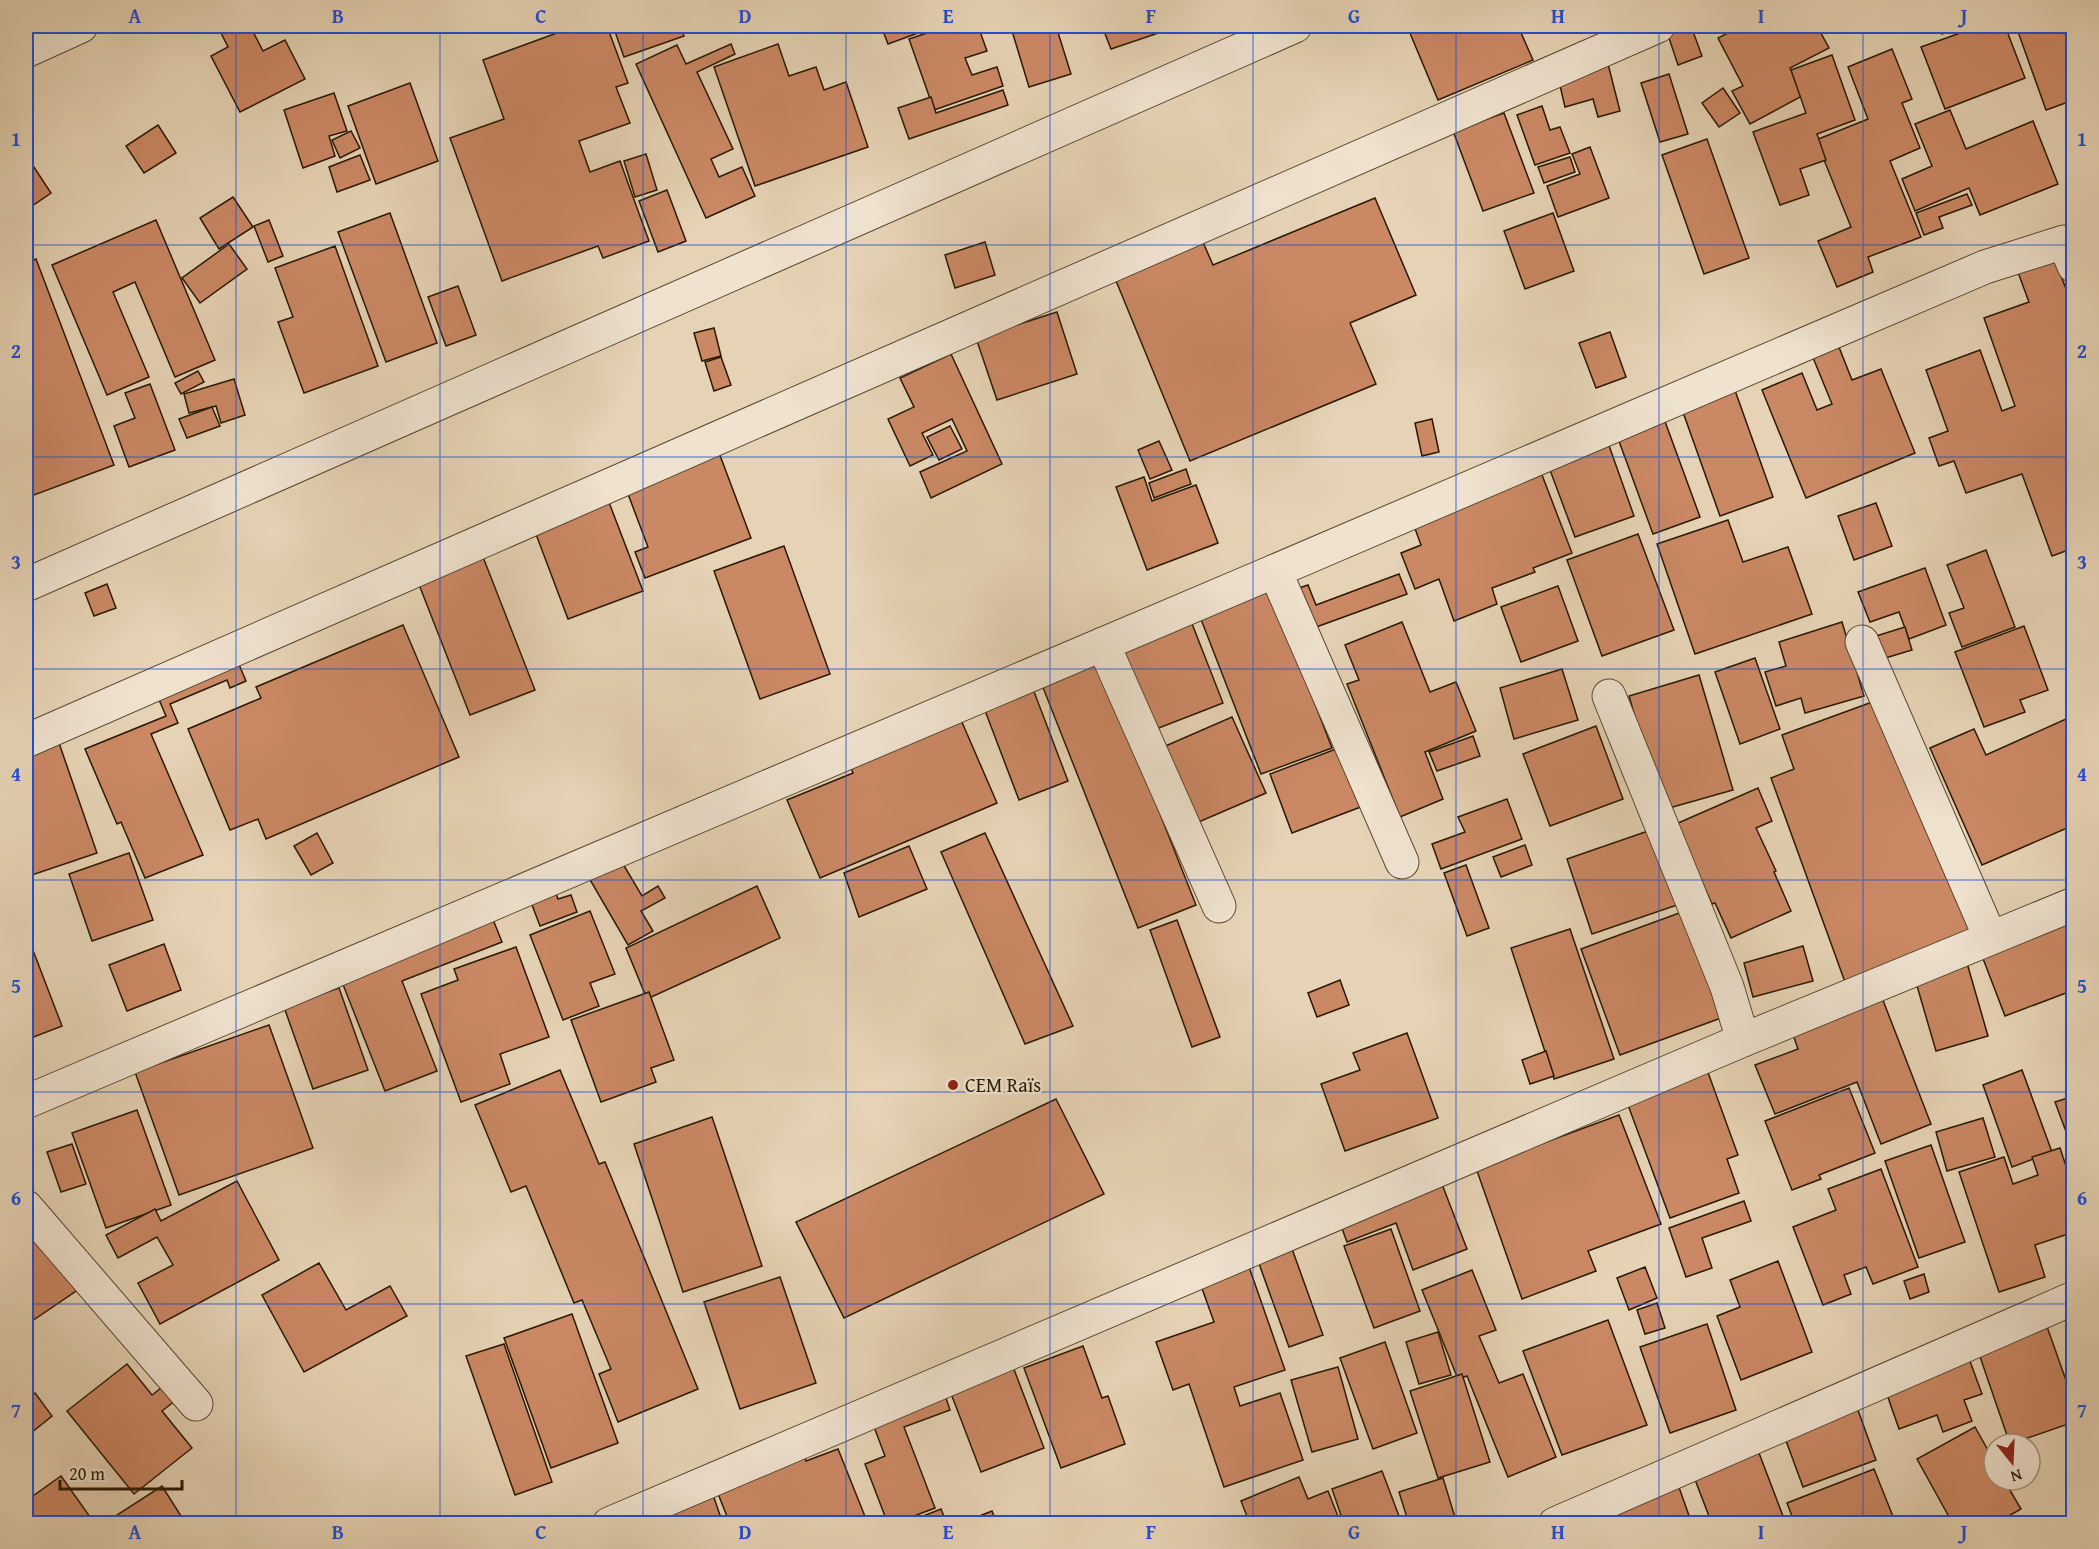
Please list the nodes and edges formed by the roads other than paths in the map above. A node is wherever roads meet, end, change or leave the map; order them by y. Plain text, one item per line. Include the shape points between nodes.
1 (81, 26) edge
2 (1295, 26) edge
3 (1658, 26) edge
4 (26, 51) edge
5 (2073, 266) edge
6 (1275, 572) junction
7 (26, 585) edge
8 (1862, 642) dead end
9 (1103, 644) junction
10 (1609, 696) dead end
11 (26, 741) edge
12 (1401, 862) dead end
13 (2073, 904) edge
14 (1220, 906) dead end
15 (1990, 937) junction
16 (1743, 1040) junction
17 (26, 1102) edge
18 (26, 1207) edge
19 (2073, 1298) edge
20 (196, 1404) dead end
21 (609, 1524) edge
22 (1555, 1524) edge

1 - 4 street
2 - 7 street
3 - 11 street
5 - 6 street via 2064,242 1985,267
6 - 9 street
6 - 12 street
8 - 15 street
9 - 14 street
9 - 17 street
10 - 16 street via 1727,987
13 - 15 street
15 - 16 street
16 - 21 street
18 - 20 street
19 - 22 street

